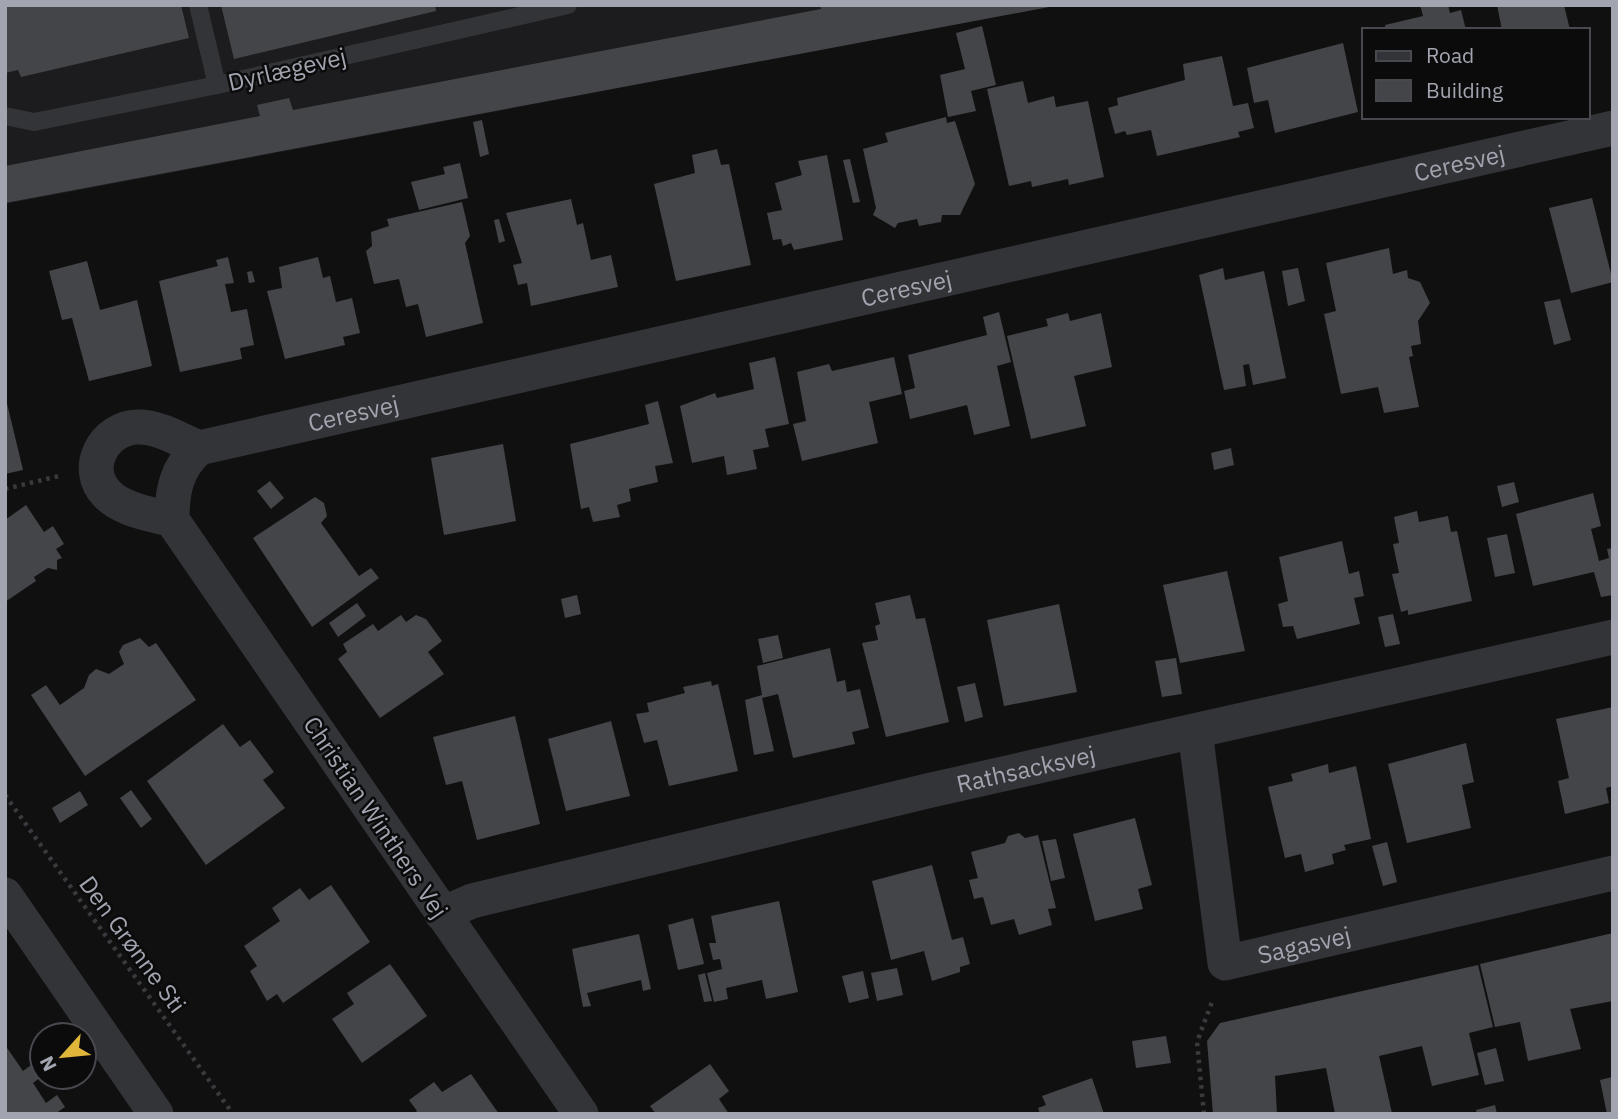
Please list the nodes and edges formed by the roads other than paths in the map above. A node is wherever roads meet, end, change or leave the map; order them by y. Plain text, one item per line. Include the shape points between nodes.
1 (198, 5) edge
2 (568, 5) edge
3 (217, 85) junction
4 (5, 116) edge
5 (1613, 128) edge
6 (199, 448) junction
7 (172, 520) junction
8 (1613, 637) edge
9 (1195, 730) junction
10 (1613, 873) edge
11 (5, 895) edge
12 (442, 914) junction
13 (156, 1114) edge
14 (581, 1114) edge

1 - 3 lane
2 - 3 lane, Dyrlægevej
3 - 4 lane, Dyrlægevej via 33,122
5 - 6 street, Ceresvej
6 - 7 street via 183,462
6 - 7 street via 152,428 123,429 102,446 96,470 107,495
7 - 12 street, Christian Winthers Vej
8 - 9 street, Rathsacksvej
9 - 10 street, Sagasvej via 1226,963
9 - 12 street, Rathsacksvej via 472,901
11 - 13 street
12 - 14 street, Christian Winthers Vej

